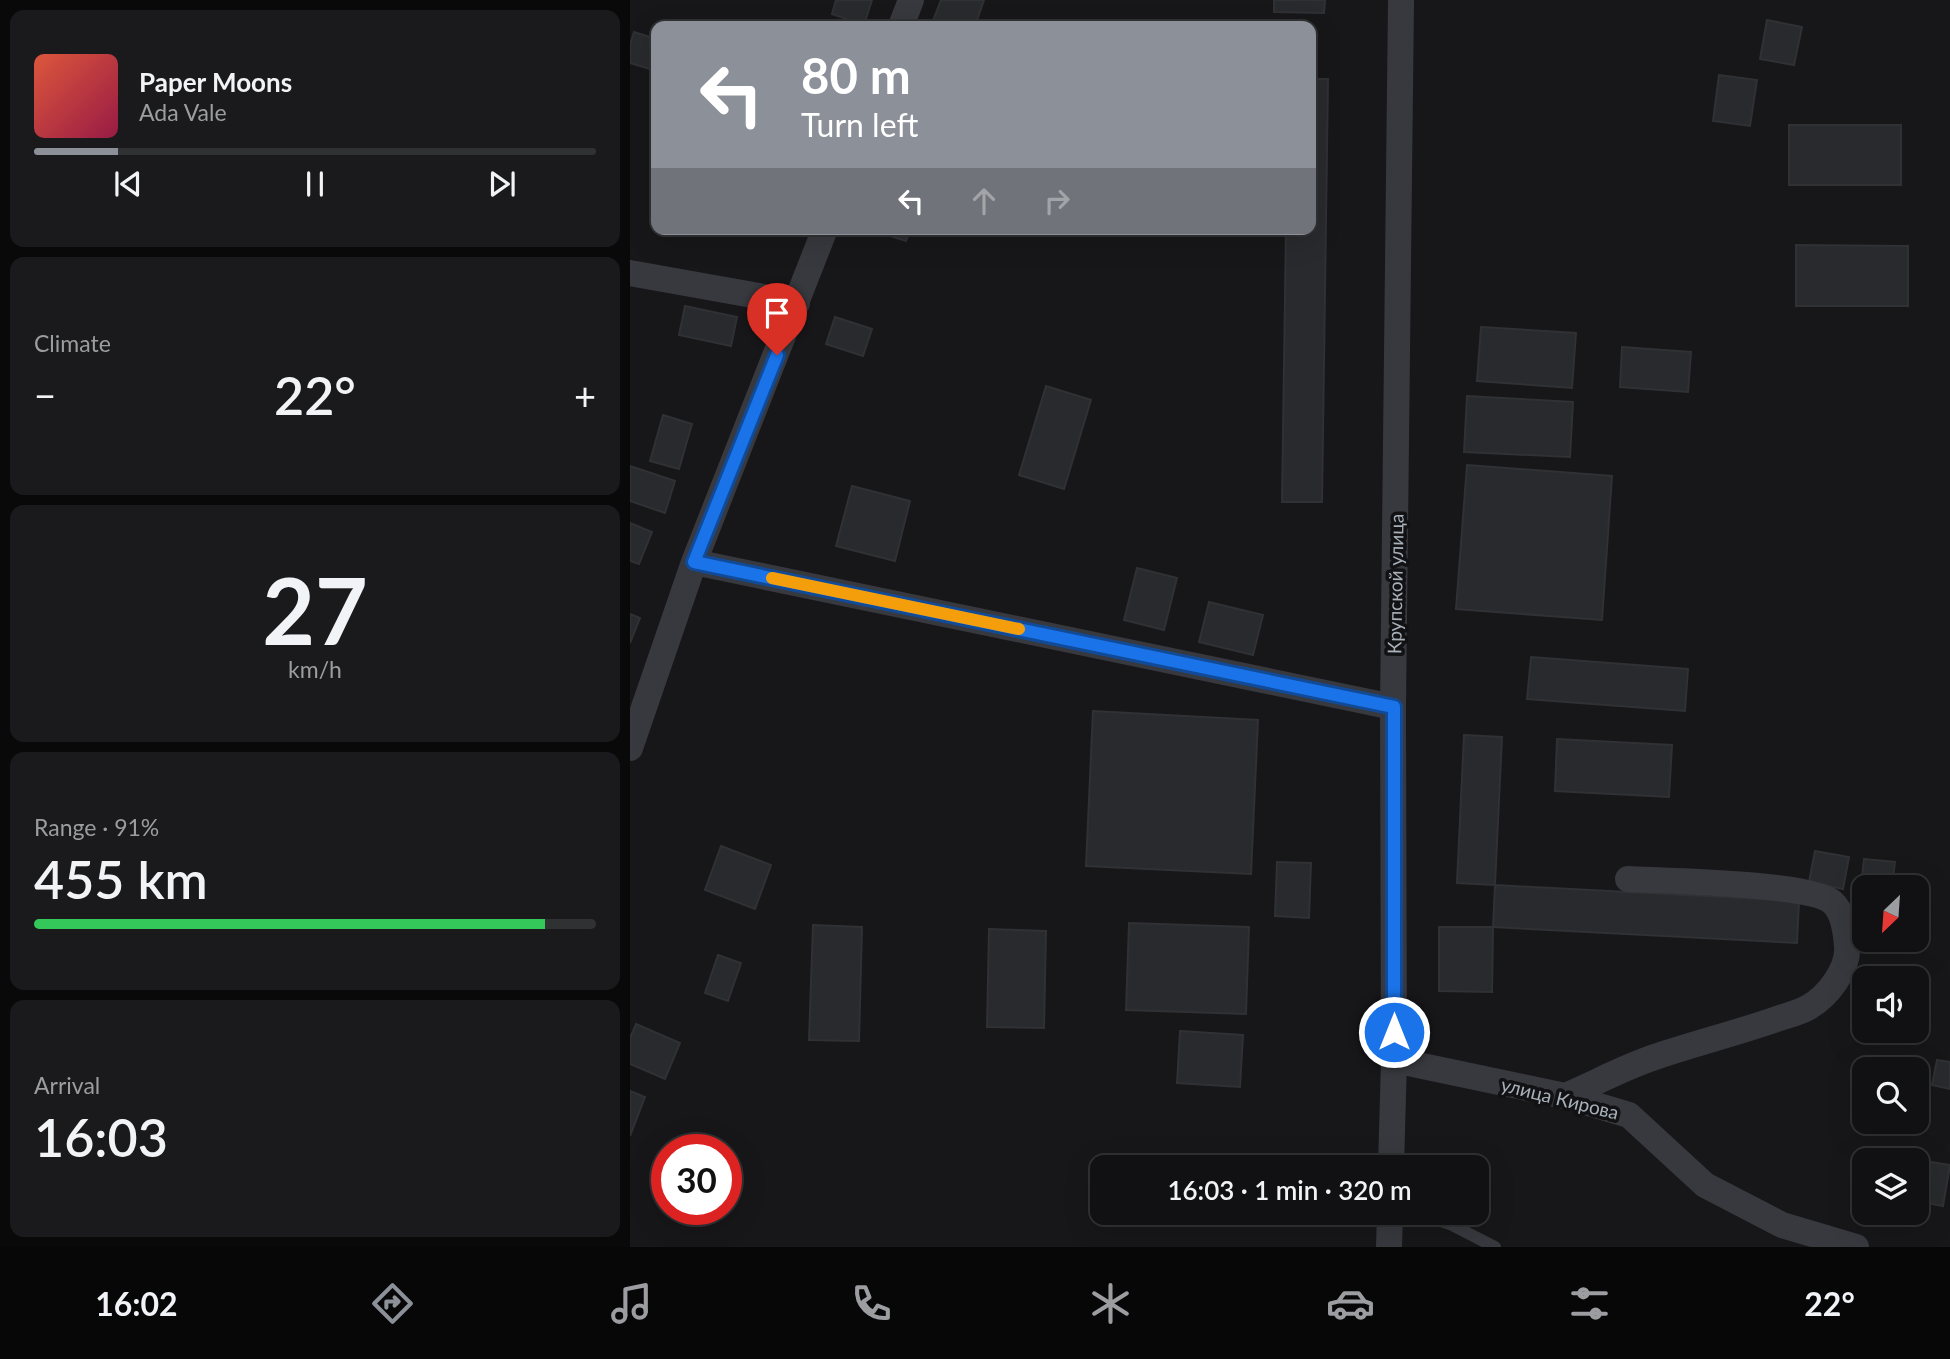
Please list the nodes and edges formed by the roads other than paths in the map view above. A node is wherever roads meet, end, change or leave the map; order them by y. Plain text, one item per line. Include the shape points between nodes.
1 (911, 0) edge
2 (1401, 0) edge
3 (903, 21) edge
4 (823, 235) edge
5 (630, 273) edge
6 (797, 303) junction
7 (694, 562) junction
8 (1394, 707) junction
9 (630, 748) edge
10 (1628, 878) dead end
11 (1394, 1060) junction
12 (1565, 1096) junction
13 (1391, 1155) edge
14 (1390, 1225) edge
15 (1452, 1225) edge
16 (1389, 1247) edge
17 (1495, 1247) edge
18 (1856, 1247) edge

1 - 3 street
2 - 8 street, Крупской улица
4 - 6 street
5 - 6 street
6 - 7 street
7 - 8 street
7 - 9 street
8 - 11 street, Крупской улица
10 - 12 street via 1778,887 1822,896 1838,910 1847,952 1839,977 1809,1007 1655,1056
11 - 12 street, улица Кирова
11 - 13 street, Крупской улица
12 - 18 street, улица Кирова via 1629,1115 1705,1185 1782,1225
14 - 16 street
15 - 17 lane

